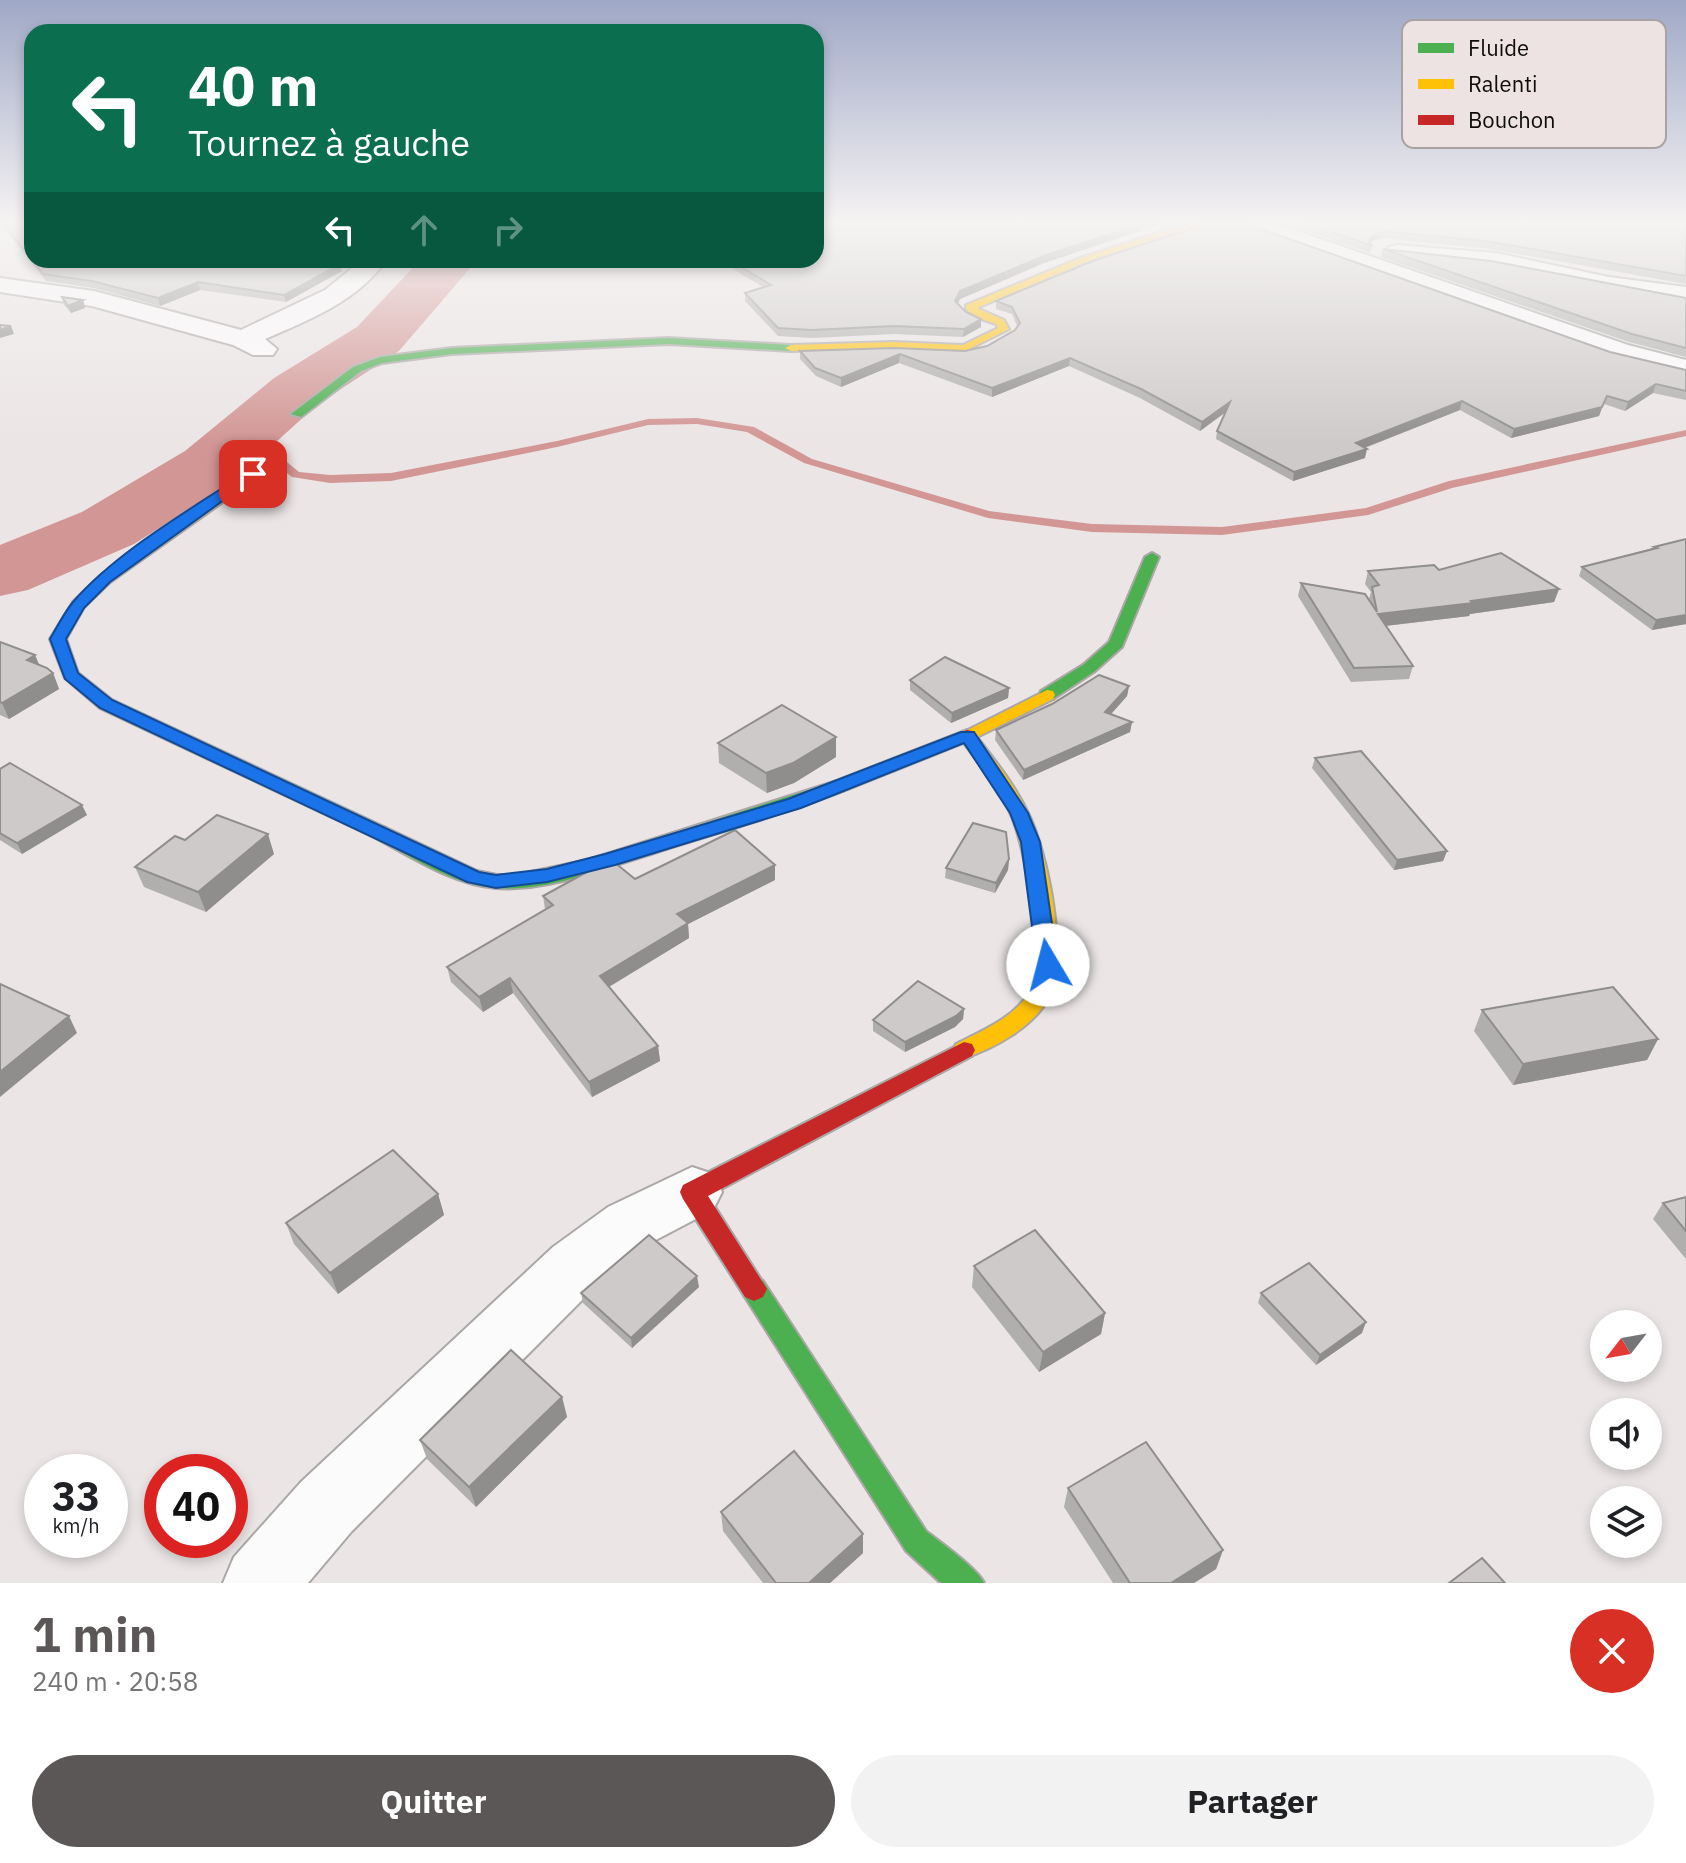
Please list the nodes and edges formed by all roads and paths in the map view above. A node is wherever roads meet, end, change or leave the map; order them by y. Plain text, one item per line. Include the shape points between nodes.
1 (80, 297) edge
2 (328, 297) edge
3 (991, 297) edge
4 (1463, 297) edge
5 (1686, 368) edge
6 (297, 414) dead end
7 (253, 474) dead end
8 (1152, 557) dead end
9 (967, 735) junction
10 (692, 1192) junction
11 (260, 1583) edge
12 (969, 1583) edge

1 - 2 street via 253,344
3 - 6 street via 970,307 1004,329 965,348 812,349 669,341 465,349 380,360 357,369
4 - 5 street via 1618,351
7 - 9 street via 150,544 78,605 58,639 71,675 106,704 474,877 496,882 608,860 794,804
8 - 9 street via 1116,644 1094,664 1024,707
9 - 10 street via 1019,813 1031,842 1048,965 1039,996 1004,1029
10 - 11 street via 629,1225 575,1266 326,1507
10 - 12 street via 916,1541

